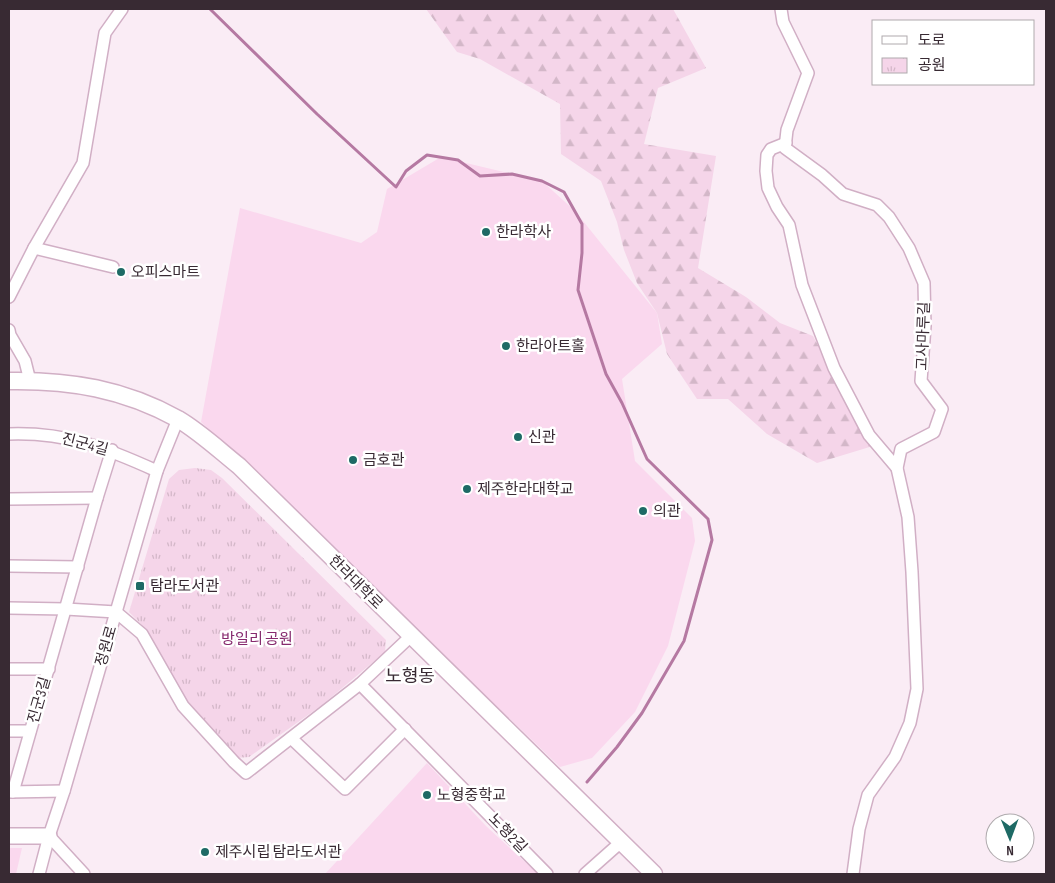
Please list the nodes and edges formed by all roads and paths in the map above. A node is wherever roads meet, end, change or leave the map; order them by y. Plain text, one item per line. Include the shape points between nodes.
1 (122, 9) edge
2 (781, 9) edge
3 (786, 143) junction
4 (34, 248) junction
5 (113, 267) dead end
6 (9, 297) edge
7 (9, 330) edge
8 (9, 381) edge
9 (30, 381) junction
10 (178, 419) junction
11 (9, 434) edge
12 (112, 450) junction
13 (897, 468) junction
14 (157, 471) junction
15 (97, 498) junction
16 (9, 499) edge
17 (9, 566) edge
18 (78, 566) junction
19 (9, 608) edge
20 (66, 609) junction
21 (116, 612) junction
22 (411, 636) junction
23 (9, 669) edge
24 (48, 669) junction
25 (360, 684) junction
26 (405, 730) junction
27 (9, 731) edge
28 (30, 731) junction
29 (291, 738) junction
30 (64, 790) junction
31 (11, 792) edge
32 (9, 836) edge
33 (49, 836) junction
34 (620, 842) junction
35 (39, 874) edge
36 (84, 874) edge
37 (548, 874) edge
38 (585, 874) edge
39 (654, 874) edge
40 (853, 874) edge

1 - 4 street via 105,33 83,164
2 - 3 street via 783,22 808,72 787,130
3 - 13 street via 771,149 767,155 768,188 789,225 802,284 834,368 869,435
3 - 13 street, 고사마루길 via 785,148 843,194 877,205 909,248 921,274 925,300 921,381 942,409 934,432 901,449
4 - 5 street
4 - 6 street
7 - 9 street via 25,361
8 - 9 main road, 한라대학로
9 - 10 main road, 한라대학로 via 83,385 120,393
10 - 14 street, 정원로
10 - 22 main road, 한라대학로 via 238,466
11 - 12 street, 진군4길 via 56,436
12 - 14 street, 진군4길
12 - 15 street, 진군3길
13 - 40 street via 908,517 917,689 910,722 895,757 868,795
14 - 21 street, 정원로
15 - 16 street
15 - 18 street, 진군3길
17 - 18 street
18 - 20 street, 진군3길
19 - 20 street
20 - 21 street
20 - 24 street, 진군3길
21 - 29 street via 142,634 183,706 246,773
21 - 30 street, 정원로
22 - 25 street
22 - 34 main road, 한라대학로
23 - 24 street
24 - 28 street, 진군3길
25 - 26 street, 노형2길
25 - 29 street
26 - 29 street via 345,789
26 - 37 street, 노형2길
27 - 28 street
28 - 31 street, 진군3길
30 - 31 street
30 - 33 street, 정원로
32 - 33 street
33 - 35 street, 정원로
33 - 36 street
34 - 38 street
34 - 39 main road, 한라대학로

